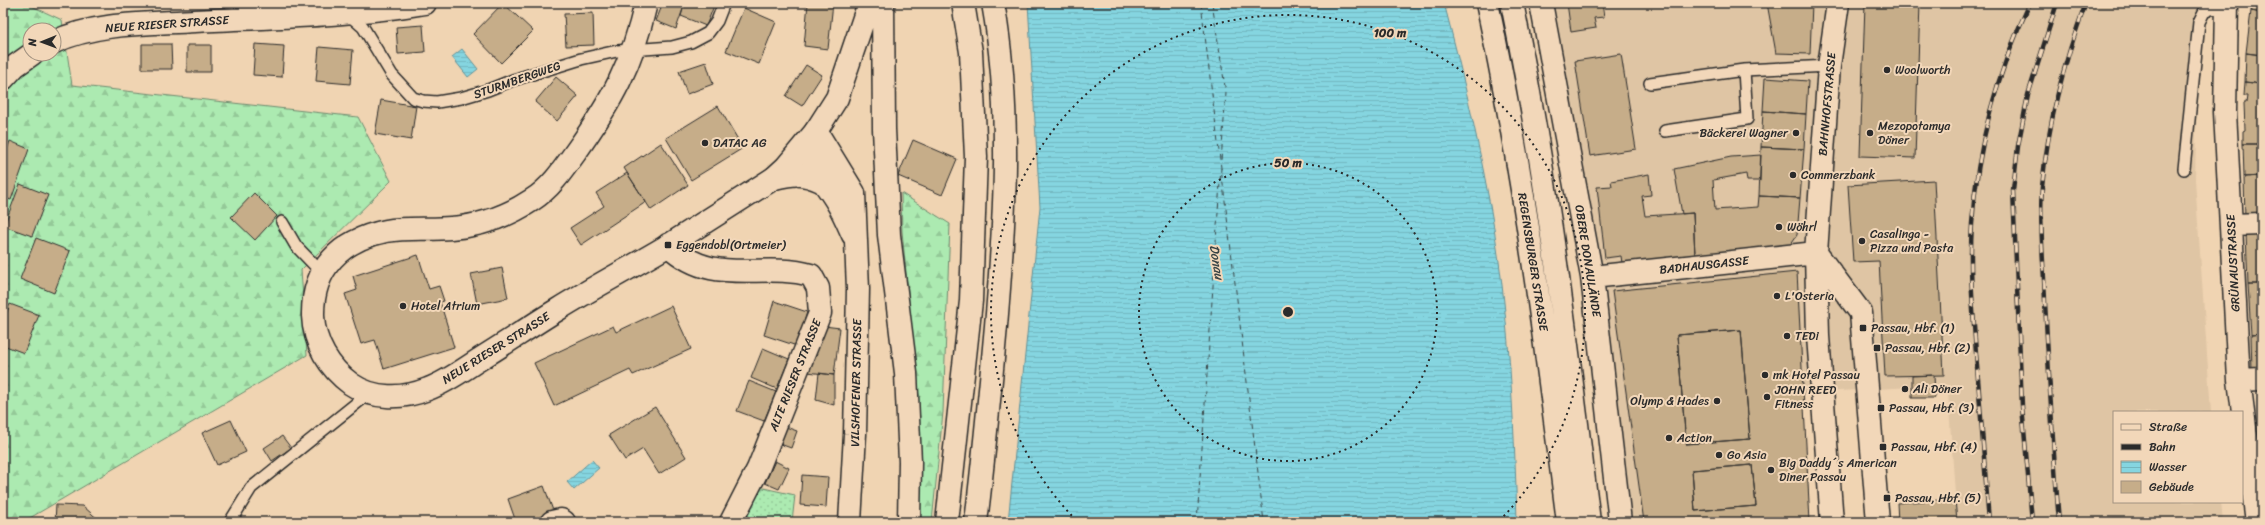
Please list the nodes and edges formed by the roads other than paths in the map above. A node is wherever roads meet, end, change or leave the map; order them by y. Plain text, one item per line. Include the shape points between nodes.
1 (425, 3) edge
2 (646, 3) edge
3 (724, 3) edge
4 (869, 3) edge
5 (883, 3) edge
6 (963, 3) edge
7 (993, 3) edge
8 (1487, 3) edge
9 (1512, 3) edge
10 (1541, 3) edge
11 (1838, 3) edge
12 (2227, 6) edge
13 (340, 8) edge
14 (62, 38) edge
15 (634, 49) junction
16 (22, 61) edge
17 (1829, 66) junction
18 (1744, 70) junction
19 (3, 79) edge
20 (1650, 83) dead end
21 (816, 131) junction
22 (1665, 131) dead end
23 (2184, 169) dead end
24 (774, 178) junction
25 (821, 181) junction
26 (282, 222) dead end
27 (2262, 224) edge
28 (2231, 225) junction
29 (857, 244) junction
30 (668, 245) junction
31 (1816, 252) junction
32 (322, 272) junction
33 (1592, 277) junction
34 (2262, 379) edge
35 (2239, 380) junction
36 (368, 394) junction
37 (2243, 411) edge
38 (2243, 412) edge
39 (230, 522) edge
40 (552, 522) edge
41 (564, 522) edge
42 (731, 522) edge
43 (850, 522) edge
44 (909, 522) edge
45 (947, 522) edge
46 (976, 522) edge
47 (1568, 522) edge
48 (1589, 522) edge
49 (1620, 522) edge
50 (1832, 522) edge
51 (1878, 522) edge
52 (2257, 522) edge

1 - 13 street, NEUE RIESER STRASSE
2 - 15 street, NEUE RIESER STRASSE
3 - 15 lane, STURMBERGWEG via 717,22 708,33 691,42 672,47
4 - 21 street via 837,98
5 - 44 street via 884,129 889,235 906,373 910,462
6 - 45 street via 971,52 976,157 972,286
7 - 46 street via 1002,81 1005,135 1004,197 984,458
8 - 47 street, REGENSBURGER STRASSE via 1507,97 1538,288
9 - 48 street, REGENSBURGER STRASSE via 1530,91 1560,284
10 - 33 street, OBERE DONAULÄNDE
11 - 17 street, BAHNHOFSTRASSE
12 - 23 lane via 2204,12 2199,22
12 - 28 street, GRÜNAUSTRASSE via 2225,112
13 - 14 street, NEUE RIESER STRASSE via 126,25
13 - 15 lane, STURMBERGWEG via 364,27 392,75 413,98 423,102 461,98 581,59
15 - 32 street, NEUE RIESER STRASSE via 620,83 598,121 559,176 531,201 502,217 479,223 452,228 385,231 353,242 334,255
16 - 19 street
17 - 18 lane
17 - 31 street, BAHNHOFSTRASSE
18 - 20 lane
18 - 22 lane via 1747,118
21 - 24 street, NEUE RIESER STRASSE
21 - 25 street, VILSHOFENER STRASSE via 811,157
21 - 29 street, VILSHOFENER STRASSE via 854,193
24 - 25 street via 799,173
24 - 30 street, NEUE RIESER STRASSE
25 - 29 street, VILSHOFENER STRASSE via 838,203
26 - 32 lane via 296,246
27 - 28 street
28 - 35 street, GRÜNAUSTRASSE
29 - 43 street, VILSHOFENER STRASSE via 855,434
30 - 36 street, NEUE RIESER STRASSE via 557,310 448,380 409,395
30 - 42 street, ALTE RIESER STRASSE via 695,265 744,272 797,272 811,275 818,288 820,312 758,469
31 - 33 street, BADHAUSGASSE
31 - 50 street, BAHNHOFSTRASSE via 1818,336
31 - 51 street via 1861,313
32 - 36 street, NEUE RIESER STRASSE via 315,288 314,329 321,349 332,367
33 - 49 street, OBERE DONAULÄNDE
34 - 35 street
35 - 37 street, GRÜNAUSTRASSE
36 - 39 lane via 251,488
38 - 52 street, GRÜNAUSTRASSE
40 - 41 street

